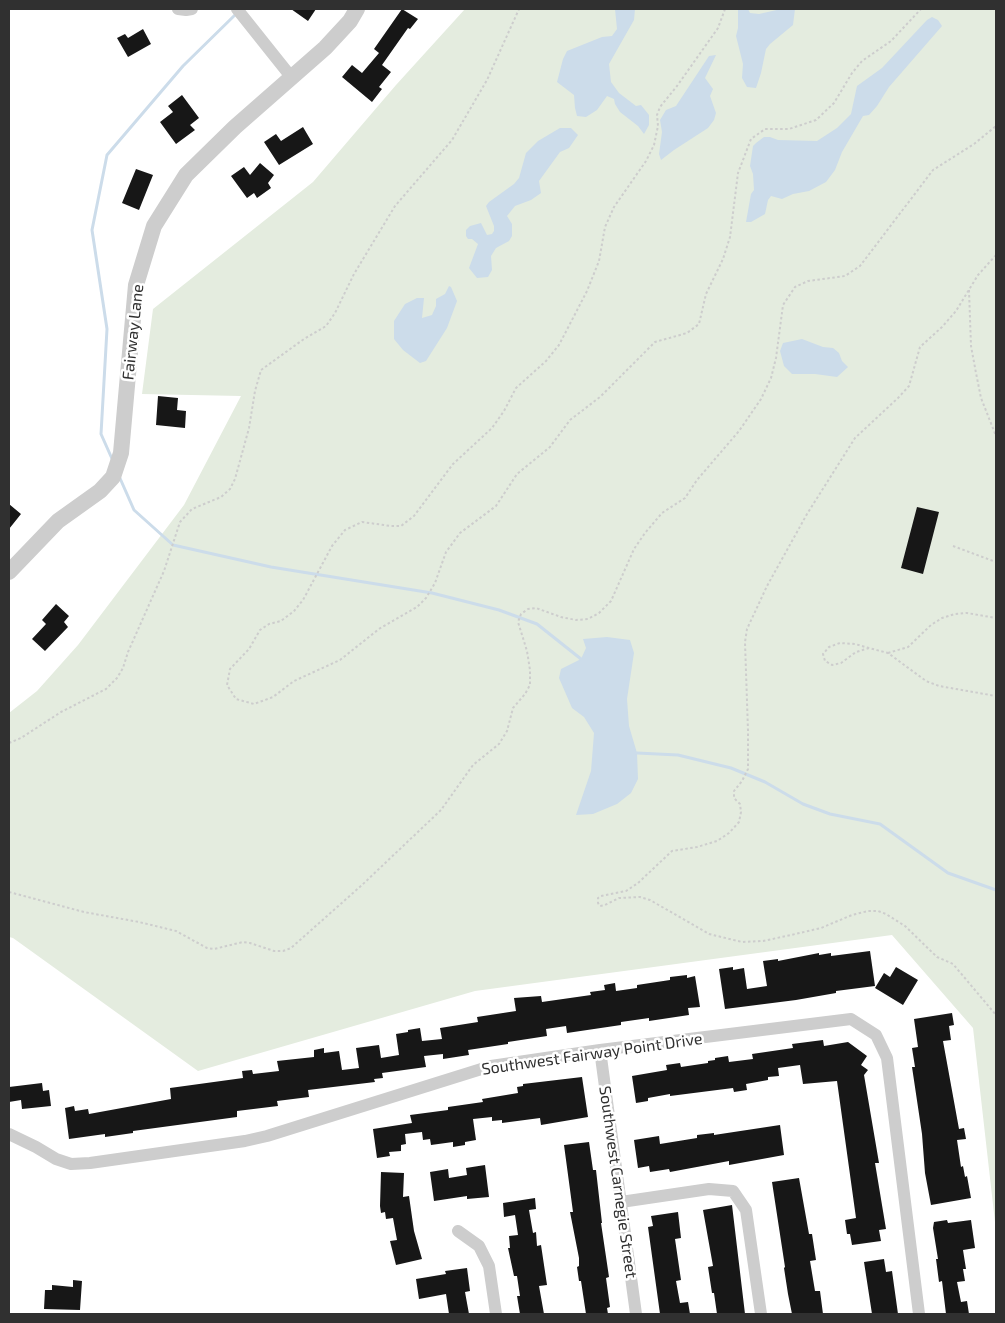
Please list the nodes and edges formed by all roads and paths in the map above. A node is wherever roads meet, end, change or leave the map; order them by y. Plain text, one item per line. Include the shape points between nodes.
1 (178, 9) edge
2 (192, 9) edge
3 (237, 9) edge
4 (358, 9) edge
5 (519, 9) edge
6 (725, 9) edge
7 (921, 9) edge
8 (292, 78) junction
9 (996, 126) edge
10 (996, 255) edge
11 (968, 289) junction
12 (996, 436) edge
13 (953, 546) dead end
14 (996, 562) edge
15 (9, 572) edge
16 (996, 618) edge
17 (869, 648) junction
18 (888, 653) junction
19 (996, 696) edge
20 (9, 744) edge
21 (9, 892) edge
22 (996, 1015) edge
23 (600, 1050) junction
24 (9, 1134) edge
25 (621, 1202) junction
26 (458, 1231) dead end
27 (496, 1314) edge
28 (636, 1314) edge
29 (761, 1314) edge
30 (919, 1314) edge

1 - 2 street
3 - 8 street
4 - 8 street, Fairway Lane via 325,48
5 - 20 path via 487,80 452,140 394,206 326,326 261,370 250,428 235,479 221,497 192,509 180,522 164,571 117,678 106,689
6 - 7 path via 718,28 660,106 654,145 614,206 605,227 599,261 559,345 516,388 492,428 453,464 414,516 401,526 362,522 346,530 332,546 294,611 260,630 249,650 230,669 227,685 236,699 254,704 273,697 294,681 340,660 378,629 417,607 435,583 446,552 460,533 496,506 517,474 550,447 570,420 600,397 655,342 688,333 699,324 706,294 730,237 738,173 751,139 765,129 789,129 816,120 834,103 862,61 891,41
8 - 15 street, Fairway Lane via 186,175 154,226 136,285 121,454 113,477 100,491 58,521
9 - 21 path via 933,170 860,266 844,276 808,281 795,287 783,305 774,365 762,399 685,498 662,513 645,533 634,548 611,600 588,619 576,620 536,608 522,614 518,622 527,651 530,685 514,708 499,744 474,765 435,815 291,948 274,951 243,942 207,948 176,931
10 - 11 path
11 - 12 path via 976,373 981,398
11 - 22 path via 956,311 920,347 908,386 856,438 807,514 747,629 749,757 748,769 734,791 734,798 740,804 739,822 717,841 672,851 638,883 618,894 601,896 598,903 600,906 619,898 640,897 703,931 742,942 791,935 821,928 852,915 878,911 905,926 937,957 953,964
13 - 14 path
16 - 18 path via 967,613 942,618 908,647
17 - 17 path via 840,643 829,647 823,654 825,661 832,665
17 - 18 path
18 - 19 path via 926,682
23 - 24 street, Southwest Fairway Point Drive via 491,1066 267,1136 90,1163 71,1164 56,1159
23 - 25 street, Southwest Carnegie Street
23 - 30 street, Southwest Fairway Point Drive via 851,1019 876,1035 886,1058
25 - 28 street, Southwest Carnegie Street
25 - 29 street via 709,1189 733,1191 746,1210
26 - 27 street via 479,1246 489,1266

